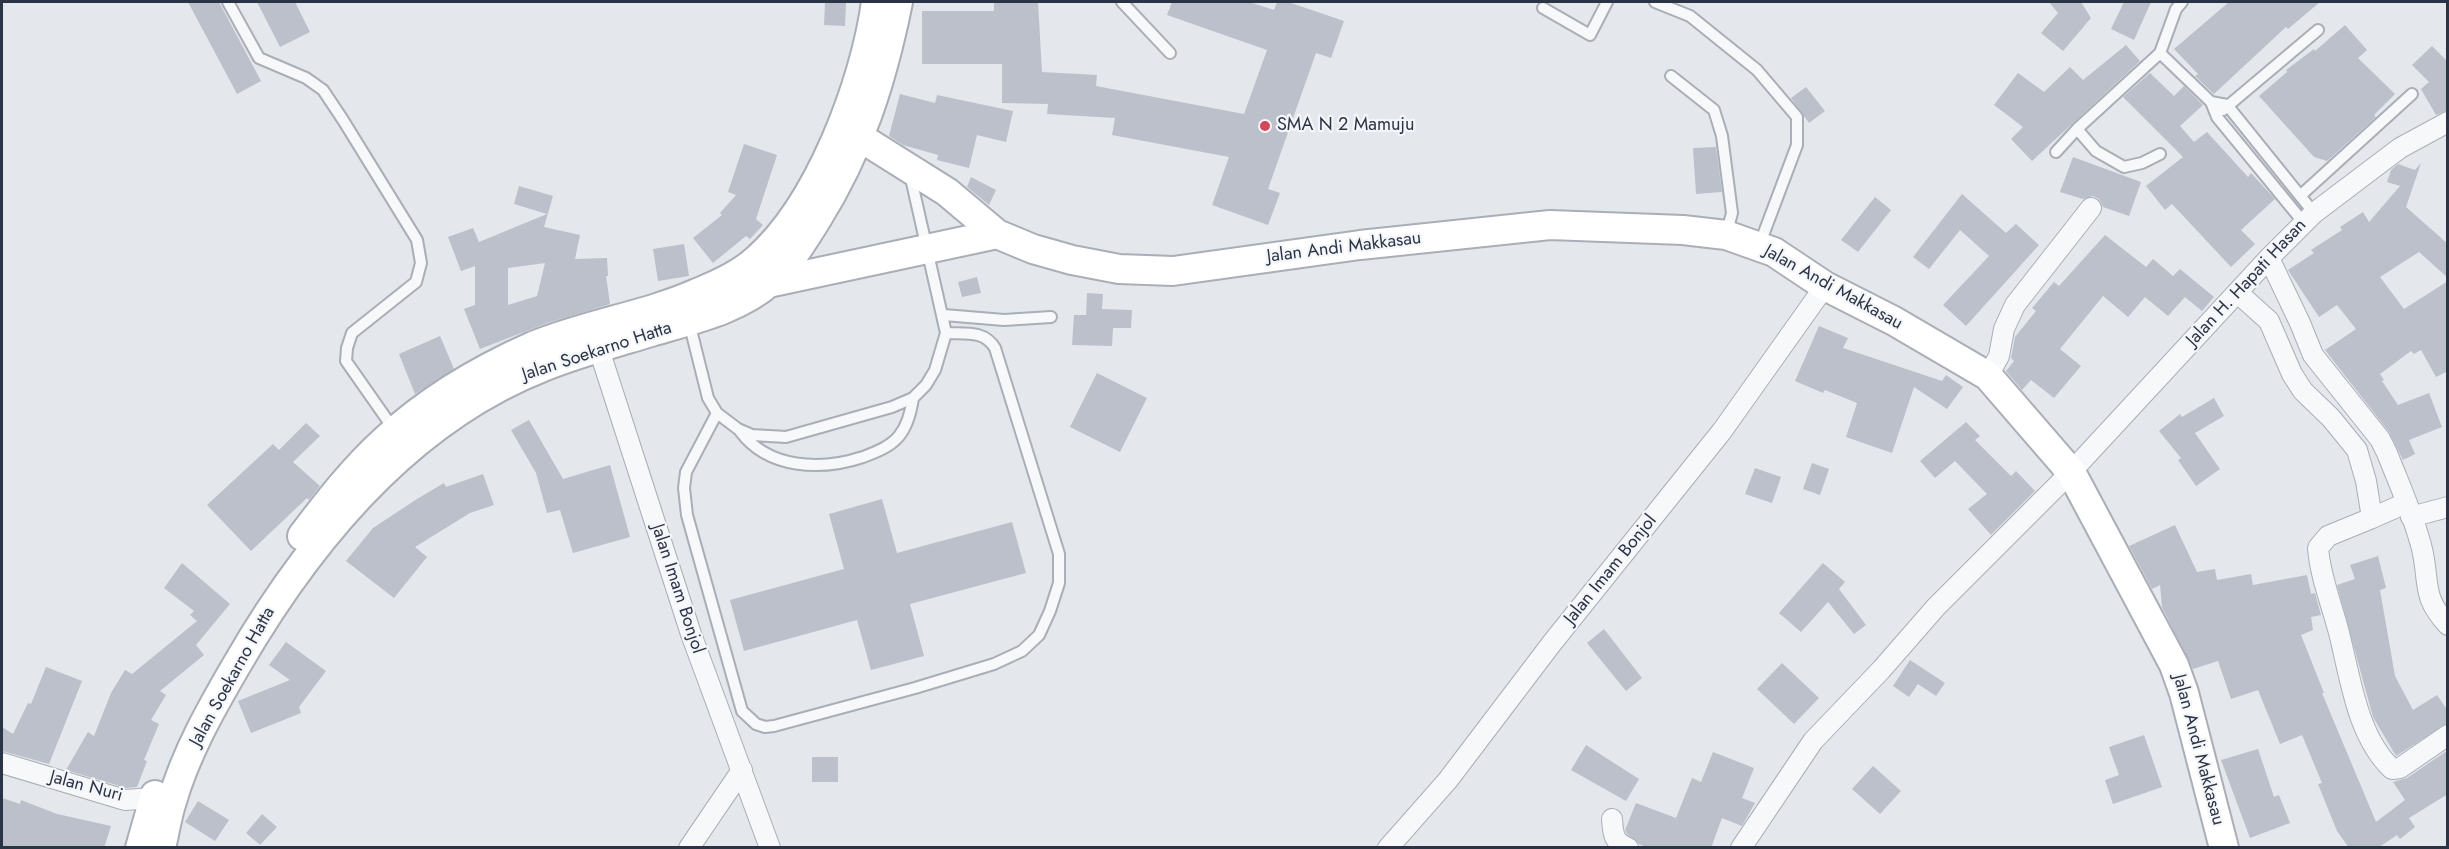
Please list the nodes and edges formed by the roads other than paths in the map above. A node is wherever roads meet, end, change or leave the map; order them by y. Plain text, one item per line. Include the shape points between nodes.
1 (228, 2) edge
2 (876, 2) edge
3 (898, 2) edge
4 (1122, 2) edge
5 (1607, 2) edge
6 (1655, 2) edge
7 (2182, 2) edge
8 (1543, 8) dead end
9 (2318, 30) dead end
10 (2160, 53) junction
11 (1170, 54) dead end
12 (1671, 76) dead end
13 (2412, 94) dead end
14 (2211, 102) junction
15 (2227, 105) junction
16 (2217, 117) junction
17 (2448, 122) edge
18 (852, 129) junction
19 (2077, 129) junction
20 (2056, 152) dead end
21 (2160, 154) dead end
22 (909, 168) junction
23 (2300, 196) junction
24 (2091, 208) dead end
25 (2309, 218) junction
26 (997, 234) junction
27 (1726, 235) junction
28 (1759, 247) junction
29 (927, 249) junction
30 (2253, 275) junction
31 (768, 283) junction
32 (1825, 286) junction
33 (944, 315) junction
34 (1051, 317) dead end
35 (689, 322) junction
36 (946, 333) junction
37 (595, 338) junction
38 (1988, 376) junction
39 (913, 398) junction
40 (717, 413) junction
41 (738, 429) junction
42 (395, 431) junction
43 (2071, 472) junction
44 (2448, 507) edge
45 (2394, 511) junction
46 (2448, 625) edge
47 (2448, 735) edge
48 (2, 763) edge
49 (742, 770) junction
50 (162, 800) junction
51 (1612, 819) dead end
52 (140, 848) edge
53 (161, 848) edge
54 (689, 848) edge
55 (770, 848) edge
56 (1388, 848) edge
57 (1628, 848) edge
58 (1741, 848) edge
59 (2224, 848) edge

1 - 42 lane via 259,58 306,78 323,90 417,240 421,263 416,282 352,333 347,348 346,361
2 - 18 main road, Jalan Soekarno Hatta
3 - 18 main road, Jalan Soekarno Hatta via 874,99
4 - 11 lane
5 - 8 lane via 1590,35
6 - 28 lane via 1690,16 1757,70 1797,117 1797,145
7 - 10 lane
9 - 15 lane
10 - 14 lane
10 - 19 lane
12 - 27 lane via 1714,110 1722,136 1732,213
13 - 23 lane
14 - 15 lane
14 - 16 lane
15 - 16 lane
15 - 23 lane
16 - 25 lane
17 - 25 street, Jalan H. Hapati Hasan via 2400,148
18 - 22 main road, Jalan Andi Makkasau
18 - 31 main road, Jalan Soekarno Hatta via 841,181 788,263
18 - 37 main road, Jalan Soekarno Hatta via 770,247 754,262 732,277
19 - 20 lane
19 - 21 lane via 2096,151 2124,167
22 - 26 main road, Jalan Andi Makkasau via 947,192
22 - 29 lane
23 - 25 lane
24 - 38 street via 2015,305 2004,329 2000,356
25 - 30 street, Jalan H. Hapati Hasan
26 - 27 main road, Jalan Andi Makkasau via 1072,260 1119,268 1173,270 1550,225
26 - 29 main road
27 - 28 main road, Jalan Andi Makkasau
28 - 32 main road, Jalan Andi Makkasau via 1774,252
29 - 31 main road
29 - 33 lane
30 - 43 street, Jalan H. Hapati Hasan
30 - 45 street via 2292,375 2357,450 2366,481
30 - 45 street via 2300,322 2313,355 2380,439
31 - 35 main road, Jalan Soekarno Hatta via 735,303
32 - 38 main road, Jalan Andi Makkasau
32 - 56 street, Jalan Imam Bonjol via 1722,431 1448,780
33 - 34 lane via 1004,320
33 - 36 lane
35 - 37 main road, Jalan Soekarno Hatta
35 - 40 lane via 705,390
36 - 39 lane via 935,370
36 - 40 lane via 984,336 995,348 1059,554 1059,583 1039,635 1022,651 994,664 774,726 765,727 748,719 731,678 687,515 684,488 686,472
37 - 42 main road, Jalan Soekarno Hatta via 535,345 453,389
37 - 49 street, Jalan Imam Bonjol via 691,634
37 - 50 main road, Jalan Soekarno Hatta via 468,406 388,468 334,525 284,587 211,708
38 - 43 main road, Jalan Andi Makkasau
39 - 41 lane via 786,437 753,435
39 - 41 lane via 908,420 897,438 878,452 845,461 807,465 785,461 758,450
40 - 41 lane
42 - 50 main road, Jalan Soekarno Hatta via 333,495 281,563 234,636 204,690
43 - 58 street, Jalan H. Hapati Hasan via 1936,607 1813,741
43 - 59 main road, Jalan Andi Makkasau via 2174,665
44 - 45 street
45 - 46 street via 2422,547 2429,601
45 - 47 street via 2328,536 2318,548 2351,691 2371,739 2392,769 2400,768
48 - 50 street, Jalan Nuri via 125,800
49 - 54 street
49 - 55 street, Jalan Imam Bonjol
50 - 52 main road
50 - 53 main road
51 - 57 street via 1615,839

